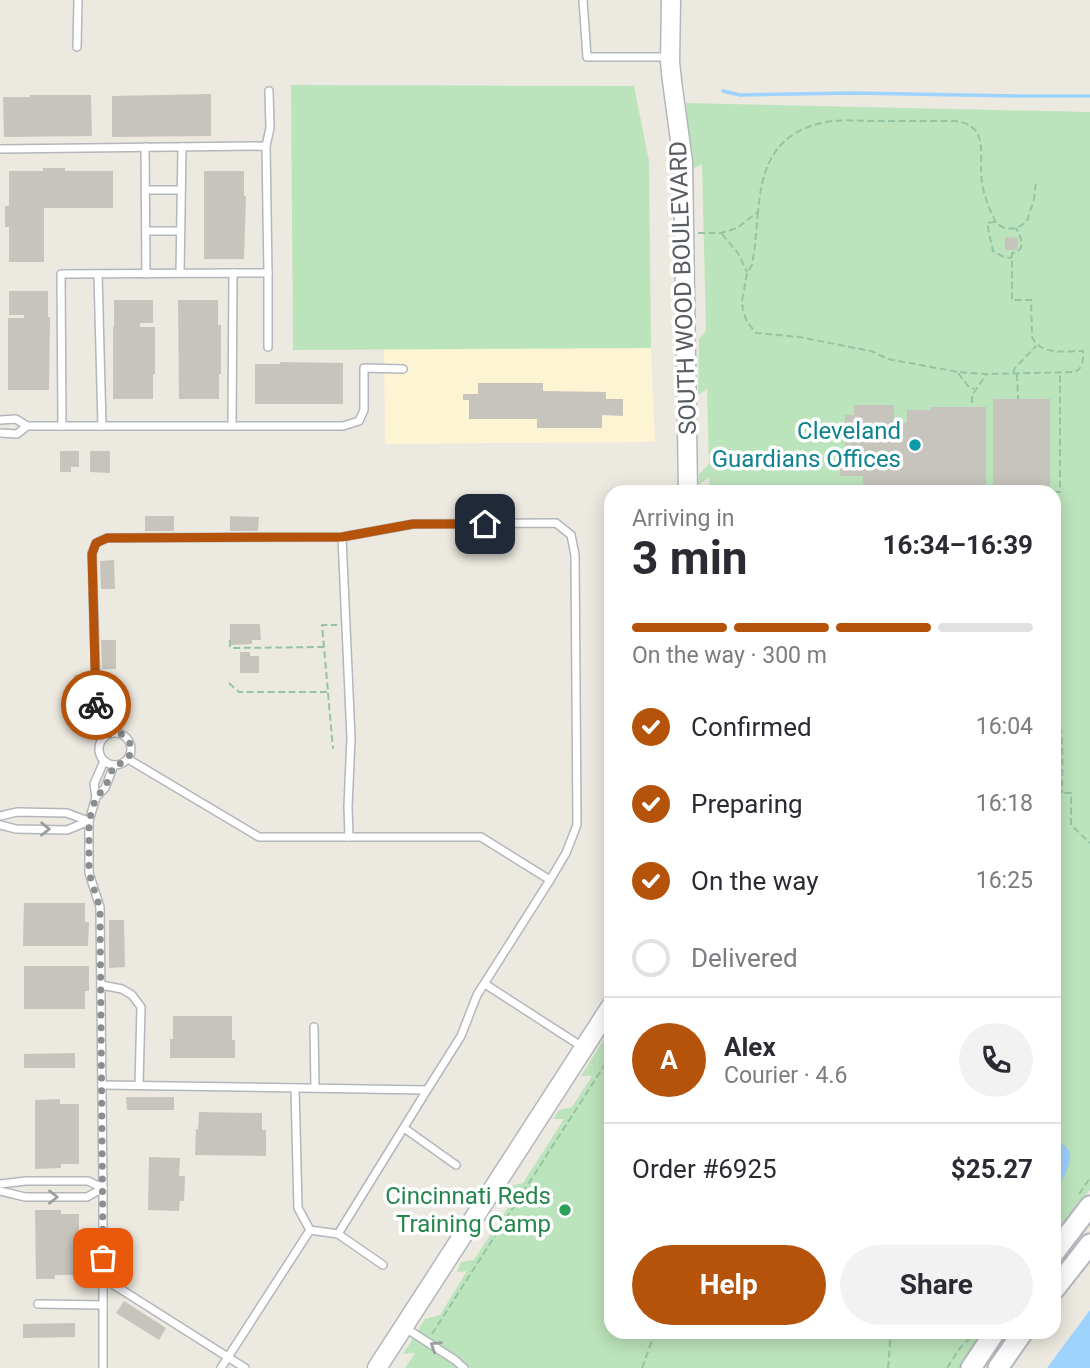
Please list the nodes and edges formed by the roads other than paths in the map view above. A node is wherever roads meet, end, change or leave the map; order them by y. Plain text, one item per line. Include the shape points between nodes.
1 (78, 0) edge
2 (583, 0) edge
3 (671, 0) edge
4 (77, 47) dead end
5 (670, 57) junction
6 (269, 91) dead end
7 (266, 146) junction
8 (145, 147) junction
9 (182, 147) junction
10 (0, 149) edge
11 (146, 190) junction
12 (181, 190) junction
13 (146, 231) junction
14 (180, 231) junction
15 (233, 273) junction
16 (268, 273) junction
17 (98, 274) junction
18 (146, 274) junction
19 (180, 274) junction
20 (268, 347) dead end
21 (403, 369) dead end
22 (0, 420) edge
23 (27, 426) junction
24 (62, 426) junction
25 (102, 426) junction
26 (232, 426) junction
27 (0, 433) edge
28 (688, 485) edge
29 (342, 537) junction
30 (105, 736) junction
31 (128, 759) junction
32 (104, 761) junction
33 (114, 765) junction
34 (96, 797) junction
35 (0, 816) edge
36 (89, 821) junction
37 (0, 825) edge
38 (349, 837) junction
39 (550, 880) junction
40 (485, 984) junction
41 (101, 985) junction
42 (604, 1017) edge
43 (314, 1027) dead end
44 (584, 1048) junction
45 (102, 1085) junction
46 (139, 1085) junction
47 (295, 1088) junction
48 (315, 1088) junction
49 (427, 1090) junction
50 (404, 1128) junction
51 (456, 1165) dead end
52 (0, 1184) edge
53 (103, 1188) junction
54 (0, 1191) edge
55 (1090, 1206) edge
56 (310, 1230) junction
57 (338, 1234) junction
58 (1061, 1243) edge
59 (1090, 1244) edge
60 (383, 1265) dead end
61 (103, 1278) junction
62 (1061, 1281) edge
63 (38, 1304) dead end
64 (103, 1305) junction
65 (404, 1327) junction
66 (990, 1339) edge
67 (1018, 1339) edge
68 (228, 1357) junction
69 (103, 1368) edge
70 (221, 1368) edge
71 (245, 1368) edge
72 (377, 1368) edge
73 (464, 1368) edge
74 (971, 1368) edge
75 (998, 1368) edge

1 - 4 lane
2 - 5 lane via 587,57
3 - 5 street, SOUTH WOOD BOULEVARD
5 - 28 street, SOUTH WOOD BOULEVARD via 683,162
6 - 7 lane
7 - 9 lane
7 - 16 lane
8 - 9 lane
8 - 10 lane
8 - 11 lane
9 - 12 lane
11 - 12 lane
11 - 13 lane
12 - 14 lane
13 - 14 lane
13 - 18 lane
14 - 19 lane
15 - 16 lane
15 - 19 lane
15 - 26 lane
16 - 20 lane
17 - 18 lane
17 - 24 lane via 61,274
17 - 25 lane
18 - 19 lane
21 - 26 lane via 364,368 364,410 359,421 342,426
22 - 23 lane via 16,419
23 - 24 lane
23 - 27 lane via 17,434
24 - 25 lane
25 - 26 lane
29 - 30 lane via 107,538 96,543 92,554 96,708 97,724
29 - 38 lane via 351,738
29 - 39 lane via 413,524 556,523 571,534 575,555 577,825
30 - 31 lane via 125,736 132,750
30 - 32 lane via 99,746
31 - 33 lane
31 - 38 lane via 259,837
32 - 33 lane
32 - 34 lane via 94,784
33 - 34 lane
34 - 36 lane
35 - 36 lane via 67,813
37 -> 36 lane via 67,830
36 - 41 lane via 89,873 100,908
38 - 39 lane via 481,838
39 - 40 lane
40 - 44 lane
40 - 49 lane via 461,1036
41 - 45 lane
41 - 46 lane via 122,989 141,1007
42 - 44 street
43 - 48 lane
44 - 65 street
45 - 46 lane
45 - 53 lane
46 - 47 lane
47 - 48 lane
47 - 56 lane via 298,1208
48 - 49 lane
49 - 50 lane
50 - 51 lane
50 - 57 lane
52 - 53 lane via 88,1181
54 -> 53 lane via 25,1197 87,1197
53 - 61 lane
55 - 58 main road
56 - 57 lane
56 - 68 lane
57 - 60 lane
59 - 62 main road
61 - 64 lane
61 - 68 lane
63 - 64 lane
64 - 69 lane
65 - 72 street
73 -> 65 lane
66 - 74 main road
67 - 75 main road
68 - 70 lane
68 - 71 lane

